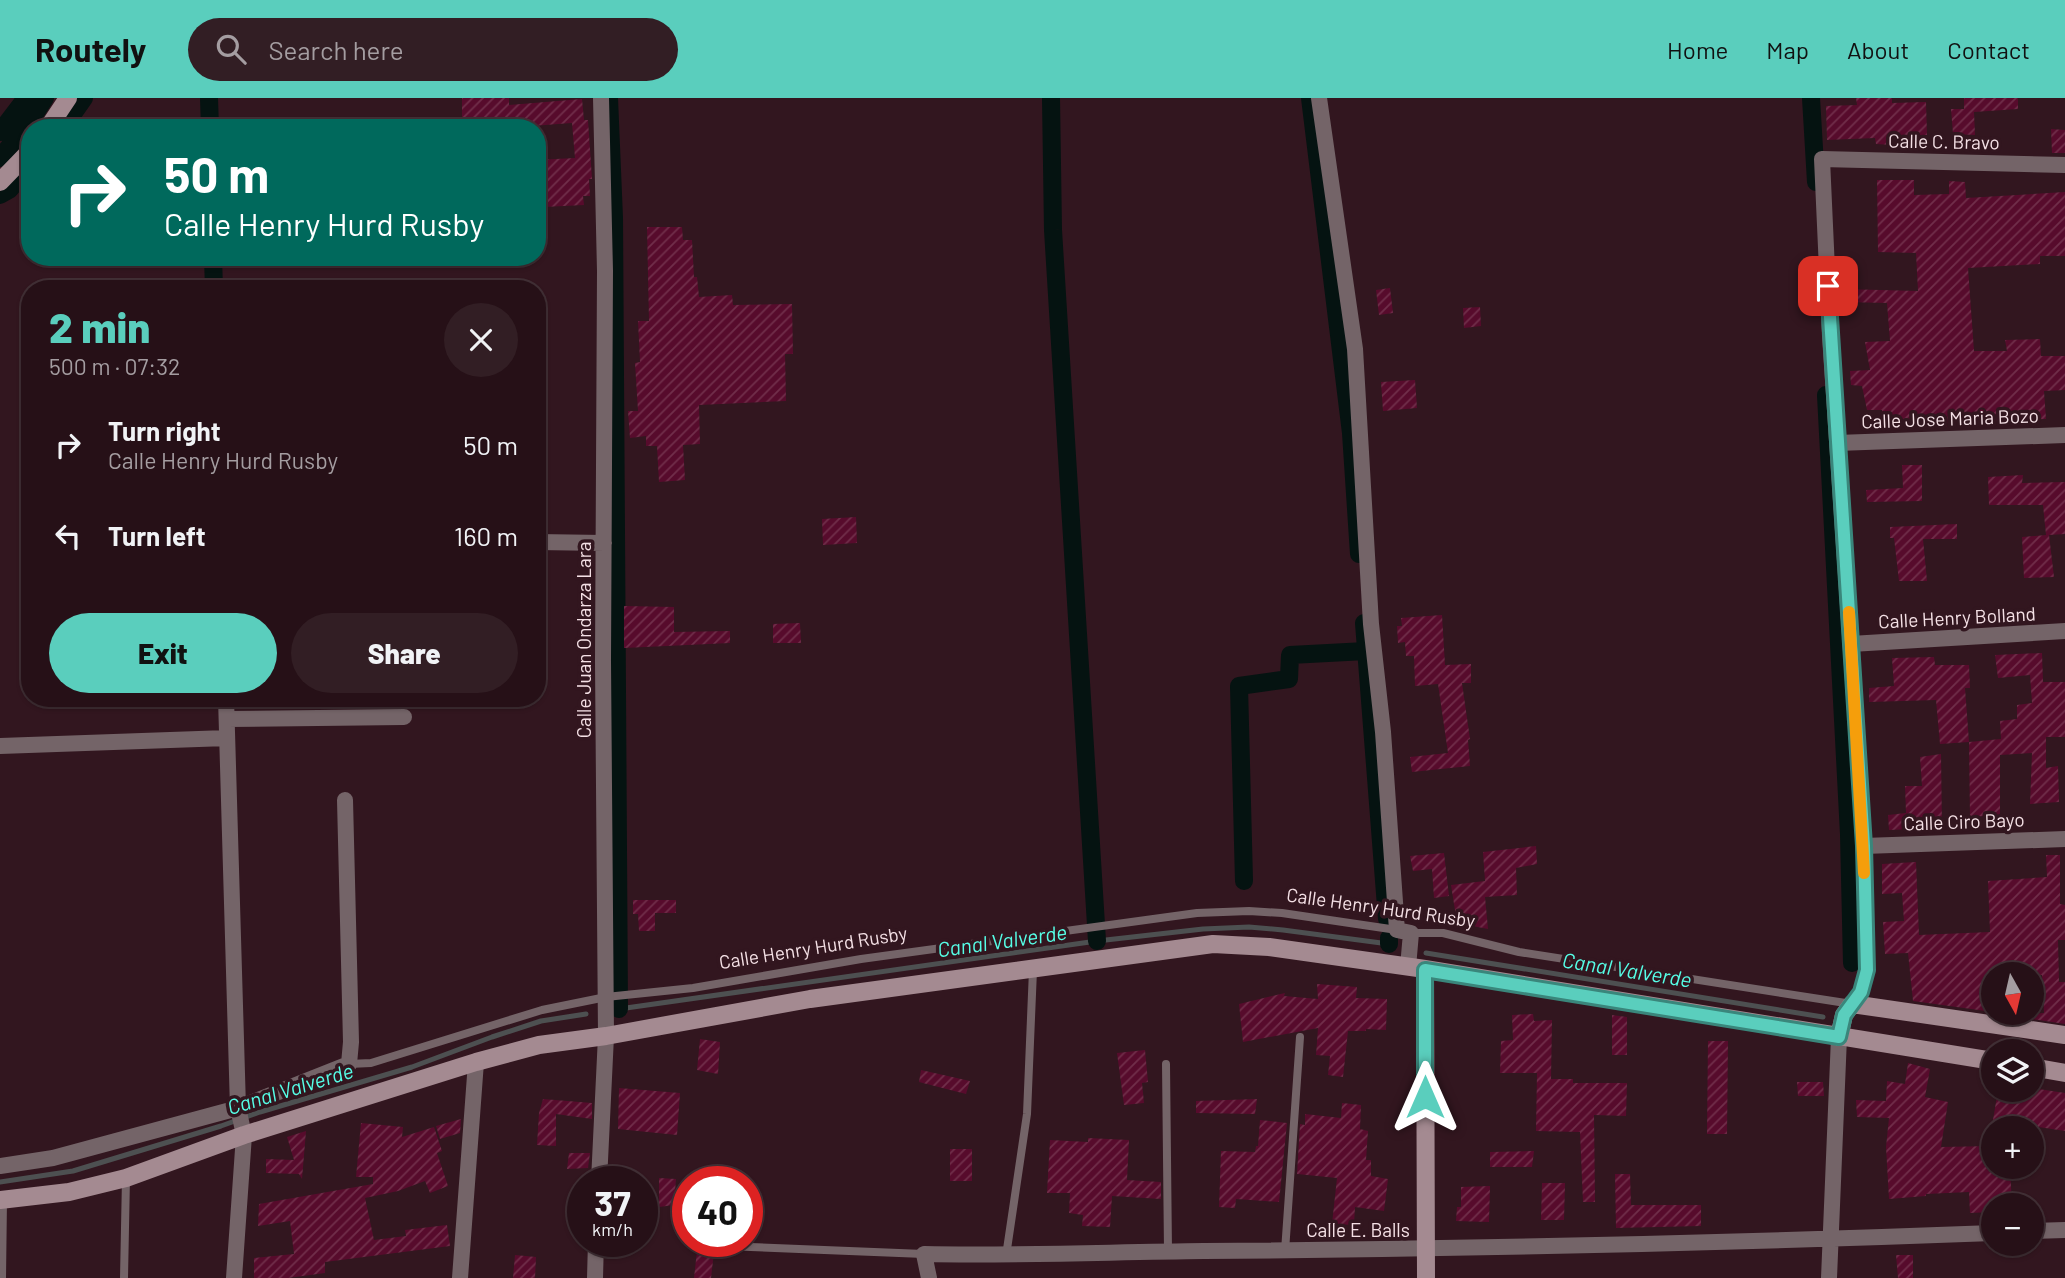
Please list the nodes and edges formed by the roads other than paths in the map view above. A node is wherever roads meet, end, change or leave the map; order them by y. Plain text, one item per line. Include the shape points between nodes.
1 (68, 98) edge
2 (601, 98) edge
3 (1319, 98) edge
4 (54, 119) edge
5 (21, 160) edge
6 (2065, 165) edge
7 (0, 182) edge
8 (2065, 435) edge
9 (1837, 443) junction
10 (546, 542) edge
11 (604, 543) junction
12 (2065, 631) edge
13 (1851, 644) junction
14 (226, 707) edge
15 (404, 717) dead end
16 (227, 719) junction
17 (227, 738) junction
18 (0, 746) edge
19 (345, 800) dead end
20 (2065, 839) edge
21 (1864, 846) junction
22 (1404, 931) junction
23 (1034, 967) junction
24 (1416, 968) junction
25 (606, 997) junction
26 (1852, 1004) junction
27 (2065, 1035) edge
28 (606, 1036) junction
29 (1300, 1037) dead end
30 (1839, 1037) junction
31 (1981, 1059) edge
32 (476, 1062) junction
33 (349, 1064) junction
34 (1166, 1064) dead end
35 (2044, 1070) edge
36 (2065, 1073) edge
37 (238, 1108) junction
38 (244, 1135) junction
39 (0, 1166) edge
40 (600, 1166) edge
41 (126, 1178) junction
42 (1, 1200) edge
43 (2065, 1230) edge
44 (2044, 1231) edge
45 (1981, 1233) edge
46 (1831, 1239) junction
47 (763, 1248) edge
48 (1425, 1250) junction
49 (1168, 1251) junction
50 (1285, 1251) junction
51 (924, 1254) junction
52 (1006, 1256) junction
53 (596, 1257) edge
54 (2, 1278) edge
55 (124, 1278) edge
56 (234, 1278) edge
57 (460, 1278) edge
58 (595, 1278) edge
59 (929, 1278) edge
60 (1426, 1278) edge
61 (1829, 1278) edge

1 - 4 street
2 - 11 street, Calle Juan Ondarza Lara
3 - 22 street via 1355,349 1371,624
5 - 7 street
6 - 9 street, Calle C. Bravo via 1822,159
8 - 9 street, Calle Jose Maria Bozo
9 - 13 street
10 - 11 street
11 - 25 street, Calle Juan Ondarza Lara
12 - 13 street, Calle Henry Bolland
13 - 21 street
14 - 16 street
15 - 16 street
16 - 17 street
17 - 18 street
17 - 37 street
19 - 33 street
20 - 21 street, Calle Ciro Bayo
21 - 26 street via 1867,970
22 - 24 street
22 - 25 lane, Calle Henry Hurd Rusby via 1282,913 1197,913
22 - 26 lane, Calle Henry Hurd Rusby via 1443,933 1519,952
23 - 24 street via 1213,944 1269,947
23 - 28 street via 810,999
23 - 52 lane via 1027,1114
24 - 30 street
24 - 48 street
25 - 28 street, Calle Juan Ondarza Lara
25 - 33 lane, Calle Henry Hurd Rusby via 542,1010 371,1063
26 - 27 street, Calle Henry Hurd Rusby
26 - 30 street
28 - 32 street via 539,1045
28 - 40 street, Calle Juan Ondarza Lara
29 - 50 lane
30 - 31 street
30 - 46 street
32 - 38 street
32 - 57 street
33 - 37 street, Calle Henry Hurd Rusby
34 - 49 lane
35 - 36 street
37 - 38 street
37 - 39 street, Calle Henry Hurd Rusby via 54,1158
38 - 41 street
38 - 56 street
41 - 42 street via 69,1192
41 - 55 lane
42 - 54 lane
43 - 44 street
45 - 46 street, Calle E. Balls
46 - 48 street, Calle E. Balls
46 - 61 street
47 - 51 lane, Calle E. Balls
48 - 50 street, Calle E. Balls
48 - 60 street
49 - 50 street, Calle E. Balls
49 - 52 street, Calle E. Balls
51 - 52 street, Calle E. Balls
51 - 59 street
53 - 58 street

